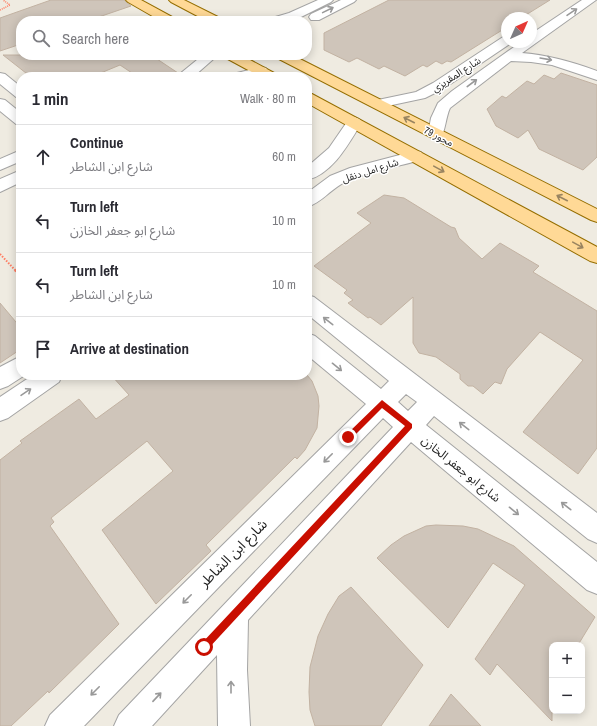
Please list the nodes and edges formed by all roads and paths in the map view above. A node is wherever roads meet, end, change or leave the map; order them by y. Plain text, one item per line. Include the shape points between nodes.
1 (3, 0) edge
2 (132, 0) edge
3 (176, 0) edge
4 (327, 0) edge
5 (350, 0) edge
6 (590, 0) edge
7 (0, 10) edge
8 (161, 16) edge
9 (206, 16) edge
10 (293, 16) edge
11 (312, 18) edge
12 (537, 37) edge
13 (537, 40) edge
14 (501, 44) edge
15 (520, 48) edge
16 (507, 57) junction
17 (205, 60) edge
18 (240, 60) edge
19 (293, 60) edge
20 (597, 65) edge
21 (192, 72) edge
22 (262, 72) edge
23 (597, 76) edge
24 (0, 77) edge
25 (438, 86) junction
26 (16, 90) edge
27 (456, 94) junction
28 (312, 99) edge
29 (0, 103) edge
30 (378, 104) junction
31 (16, 117) edge
32 (354, 122) junction
33 (436, 134) junction
34 (415, 156) junction
35 (16, 157) edge
36 (331, 158) junction
37 (0, 165) edge
38 (312, 171) edge
39 (356, 172) junction
40 (16, 178) edge
41 (0, 186) edge
42 (312, 197) edge
43 (597, 216) edge
44 (0, 254) edge
45 (597, 256) edge
46 (16, 271) edge
47 (312, 307) edge
48 (312, 346) edge
49 (16, 369) edge
50 (0, 379) edge
51 (44, 380) edge
52 (405, 380) junction
53 (432, 402) junction
54 (382, 404) junction
55 (0, 410) edge
56 (410, 426) junction
57 (597, 530) edge
58 (597, 580) edge
59 (234, 614) junction
60 (138, 725) edge
61 (60, 726) edge
62 (234, 726) edge

1 - 7 path via 10,5
2 - 8 main road
3 - 9 main road
4 - 10 street
11 -> 5 street
12 -> 6 street, شارع المقريزي
13 - 20 street
14 - 25 street, شارع المقريزي
15 - 16 street, شارع المقريزي
16 -> 23 street via 564,63
27 -> 16 street, شارع المقريزي
17 - 21 street
18 - 22 main road
19 - 30 main road, محور 79
24 - 26 street
25 - 27 street via 445,92
25 - 30 street, شارع المقريزي via 420,96
27 - 33 street, شارع المقريزي via 443,106
28 - 32 main road
29 - 31 street
33 -> 30 main road, محور 79
32 - 34 main road
32 - 36 street, شارع امل دنقل
43 -> 33 main road, محور 79
34 - 39 street, شارع امل دنقل
34 -> 45 main road
35 - 37 street
36 - 38 street, شارع امل دنقل
36 - 39 street via 349,161 356,168
39 - 42 street, شارع امل دنقل via 336,180
40 - 41 street
44 - 46 path
52 -> 47 street
48 -> 54 street, شارع ابو جعفر الخازن
49 - 50 street
55 -> 51 street
52 - 53 street
52 - 54 street, شارع ابن الشاطر
53 - 56 street
57 -> 53 street
54 - 56 street, شارع ابو جعفر الخازن
54 -> 61 street, شارع ابن الشاطر
56 -> 58 street, شارع ابو جعفر الخازن
56 - 59 street
60 -> 59 street
62 -> 59 street via 231,650

